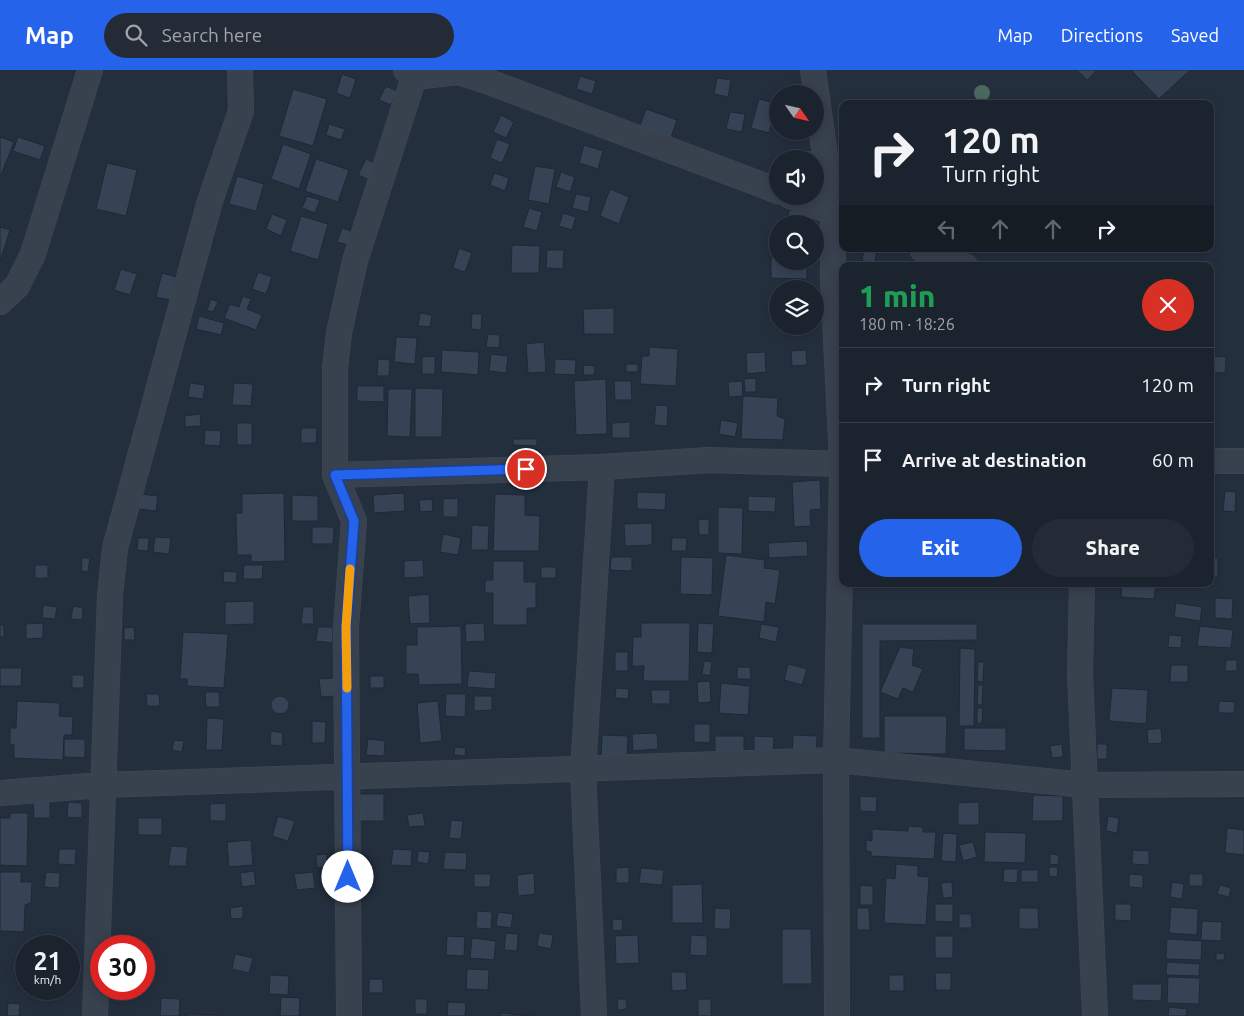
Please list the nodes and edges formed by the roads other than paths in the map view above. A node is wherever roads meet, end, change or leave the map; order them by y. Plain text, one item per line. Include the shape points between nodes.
1 (90, 70) edge
2 (240, 70) edge
3 (813, 70) edge
4 (410, 74) edge
5 (491, 76) edge
6 (769, 188) edge
7 (814, 205) edge
8 (838, 214) edge
9 (930, 252) edge
10 (955, 262) edge
11 (0, 302) edge
12 (839, 400) edge
13 (1214, 461) edge
14 (1244, 462) edge
15 (839, 464) edge
16 (602, 467) junction
17 (335, 475) junction
18 (840, 587) edge
19 (1082, 587) edge
20 (836, 760) junction
21 (583, 770) junction
22 (348, 778) junction
23 (1244, 784) edge
24 (102, 785) junction
25 (1085, 785) junction
26 (0, 793) edge
27 (95, 1016) edge
28 (349, 1016) edge
29 (594, 1016) edge
30 (837, 1016) edge
31 (1095, 1016) edge

1 - 11 street via 33,254 18,286
2 - 24 street via 241,111 210,201 115,548
3 - 8 street
4 - 5 street via 458,72
4 - 17 street via 355,261 339,333 335,368
5 - 6 street
7 - 8 street
8 - 12 street via 833,279
9 - 10 street
13 - 14 street
15 - 16 street via 709,460
16 - 17 street
16 - 21 street
17 - 22 street via 354,521 346,627
18 - 20 street
19 - 25 street via 1080,674
20 - 21 street
20 - 25 street
20 - 30 street
21 - 22 street
21 - 29 street
22 - 24 street
22 - 28 street
23 - 25 street
24 - 26 street
24 - 27 street
25 - 31 street

